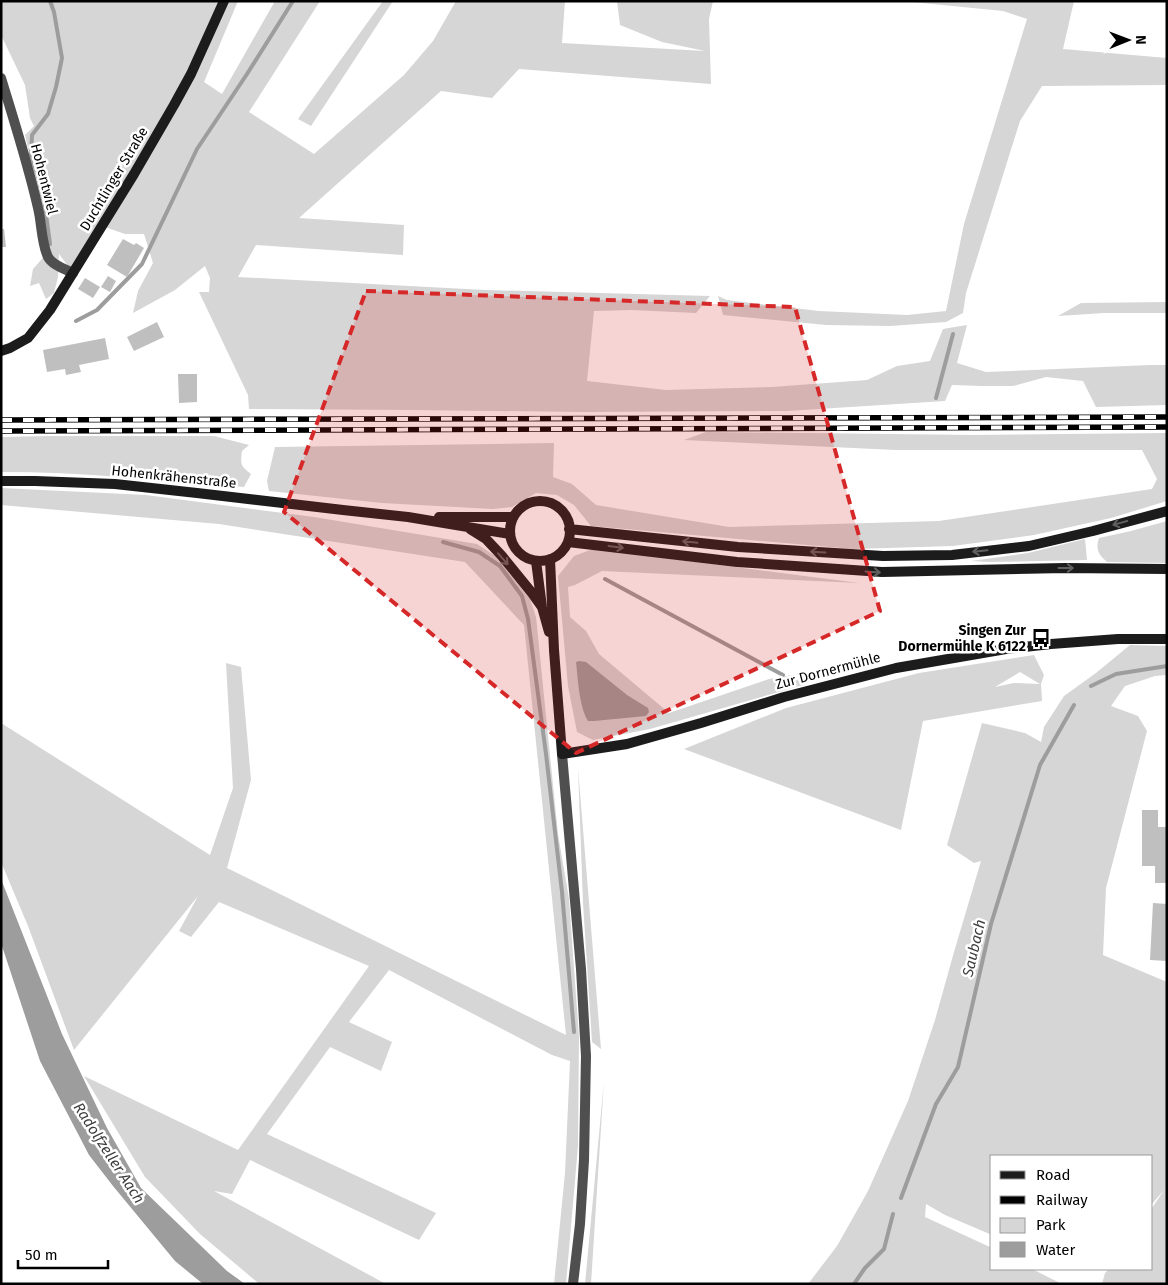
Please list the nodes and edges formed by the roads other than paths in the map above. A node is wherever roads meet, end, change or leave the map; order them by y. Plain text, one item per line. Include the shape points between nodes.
1 (224, 1) edge
2 (1, 78) edge
3 (73, 273) junction
4 (1, 351) edge
5 (1, 481) edge
6 (1167, 511) edge
7 (408, 516) junction
8 (513, 517) junction
9 (467, 527) junction
10 (569, 529) junction
11 (510, 534) junction
12 (568, 542) junction
13 (550, 559) junction
14 (536, 561) junction
15 (1167, 569) edge
16 (542, 607) junction
17 (1167, 638) edge
18 (554, 650) junction
19 (562, 754) junction
20 (573, 1284) edge

1 - 3 main road, Duchtlinger Straße via 174,105
2 - 3 street, Hohentwiel via 39,209 44,246 49,259
3 - 4 main road, Duchtlinger Straße via 28,338
5 - 7 main road, Hohenkrähenstraße via 116,484
6 -> 10 main road via 1029,546 952,554 883,556 738,547
7 - 8 main road
7 - 9 main road
8 - 10 main road via 528,503 542,501 561,510
8 - 11 main road
9 - 11 main road
9 -> 16 main road via 486,539
10 - 12 main road
11 - 14 main road via 518,552
12 - 13 main road
12 -> 15 main road via 737,562 882,572
13 - 14 main road
13 - 18 main road
14 - 16 main road
16 - 18 main road
17 - 19 main road, Zur Dornermühle via 1051,644 896,668 784,697 627,744
18 - 19 main road
19 - 20 street via 586,1056 584,1160

